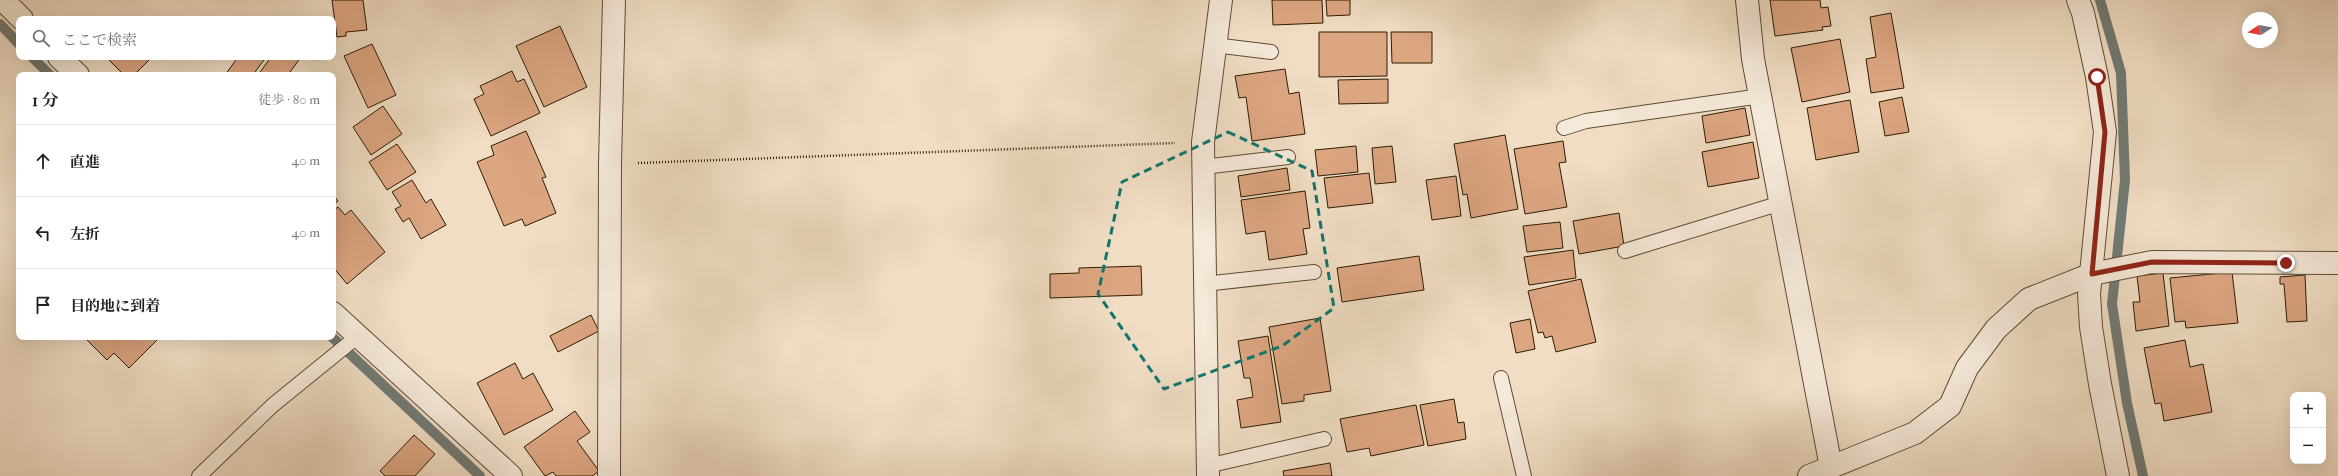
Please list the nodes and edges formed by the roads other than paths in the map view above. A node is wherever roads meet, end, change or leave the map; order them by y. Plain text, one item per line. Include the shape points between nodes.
1 (3, 0) edge
2 (614, 0) edge
3 (1221, 0) edge
4 (1747, 0) edge
5 (2078, 0) edge
6 (19, 16) edge
7 (1214, 45) junction
8 (1271, 52) dead end
9 (62, 60) edge
10 (75, 72) edge
11 (1761, 96) junction
12 (1564, 128) dead end
13 (1288, 158) dead end
14 (1203, 167) junction
15 (1781, 203) junction
16 (1625, 251) dead end
17 (2338, 263) edge
18 (1314, 272) dead end
19 (2092, 274) junction
20 (1204, 284) junction
21 (336, 316) edge
22 (358, 336) junction
23 (1501, 378) dead end
24 (1324, 439) dead end
25 (1830, 467) junction
26 (1208, 471) edge
27 (199, 476) edge
28 (511, 476) edge
29 (609, 476) edge
30 (1524, 476) edge
31 (1809, 476) edge
32 (2118, 476) edge

1 - 6 street
2 - 29 street via 610,164
3 - 7 street
4 - 11 street via 1753,59
5 - 19 street via 2097,77 2105,132
7 - 8 lane
7 - 14 street via 1203,142
9 - 10 street
11 - 12 lane via 1586,121
11 - 15 street
13 - 14 lane
14 - 20 street
15 - 16 lane
15 - 25 street
17 - 19 street via 2152,262
18 - 20 lane
19 - 25 street via 2029,299 1996,329 1967,368 1950,406 1915,433
19 - 32 street via 2089,294 2091,327
20 - 26 street
21 - 22 street
22 - 27 lane via 273,405
22 - 28 street
23 - 30 lane
24 - 26 lane
25 - 31 street

